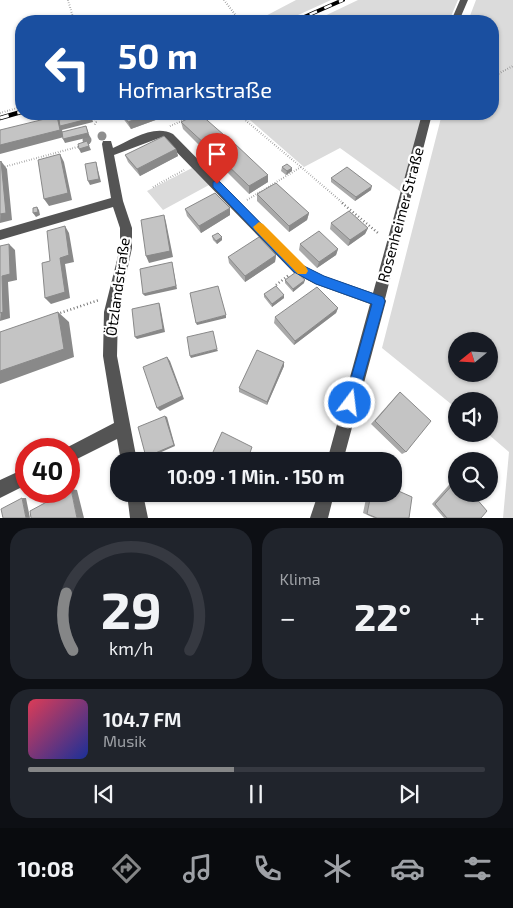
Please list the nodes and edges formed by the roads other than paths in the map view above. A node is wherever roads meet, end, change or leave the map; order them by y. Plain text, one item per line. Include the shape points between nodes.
1 (464, 0) edge
2 (458, 15) edge
3 (426, 120) edge
4 (117, 201) junction
5 (0, 235) edge
6 (379, 301) junction
7 (122, 427) junction
8 (80, 449) edge
9 (127, 452) edge
10 (337, 452) edge
11 (15, 482) edge
12 (0, 489) edge
13 (136, 502) edge
14 (324, 502) edge
15 (139, 518) edge
16 (319, 518) edge

1 - 2 street
3 - 6 street, Rosenheimer Straße
4 - 5 street
4 - 6 street, Ötzlandstraße via 109,148 163,133 298,269
4 - 7 street, Ötzlandstraße via 126,228 126,248 111,312 110,356
6 - 10 street, Rosenheimer Straße
7 - 8 street
7 - 9 street, Ötzlandstraße
11 - 12 street
13 - 15 street
14 - 16 street

